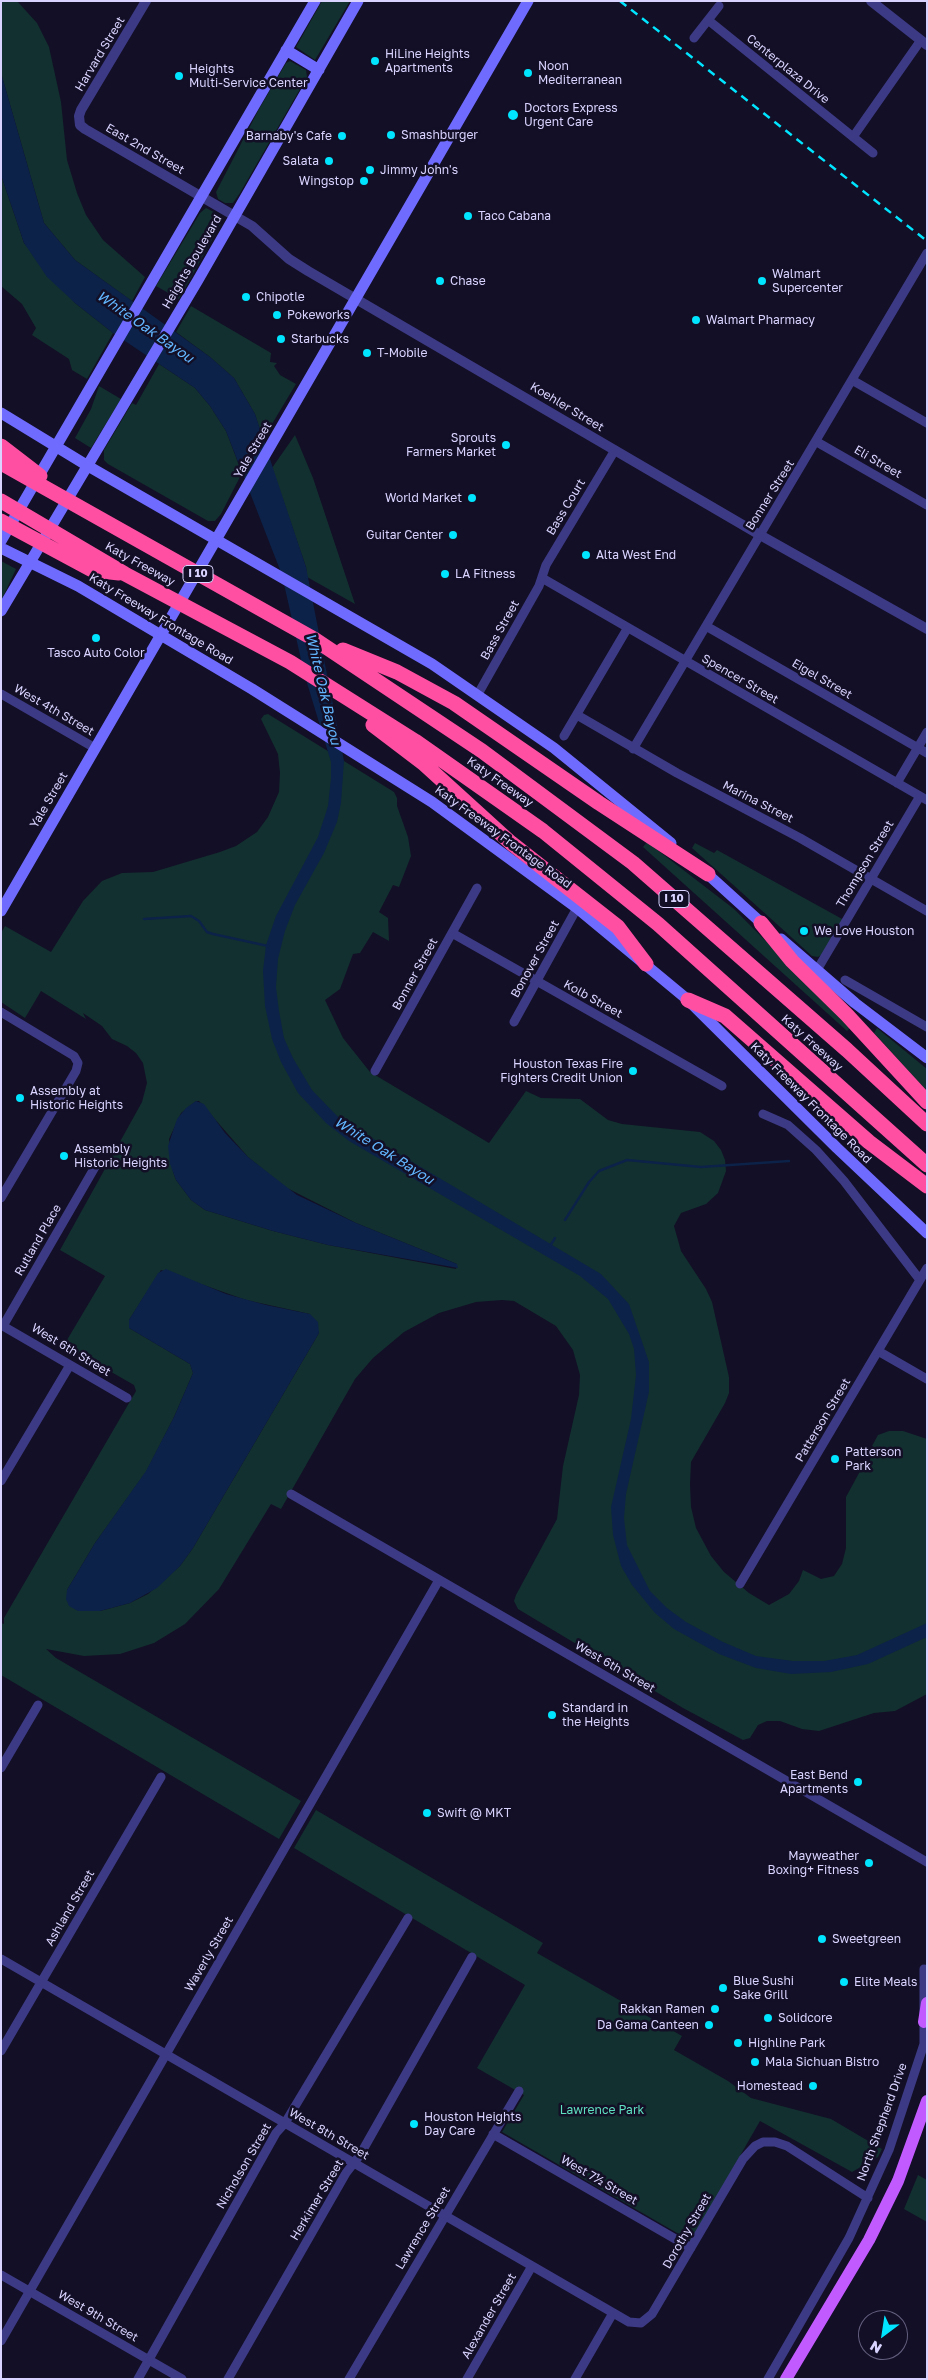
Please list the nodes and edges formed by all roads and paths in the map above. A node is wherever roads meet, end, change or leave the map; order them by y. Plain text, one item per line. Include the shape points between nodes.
1 (146, 1) edge
2 (315, 1) edge
3 (358, 1) edge
4 (528, 1) edge
5 (874, 2) edge
6 (719, 6) dead end
7 (708, 20) junction
8 (694, 38) dead end
9 (924, 42) edge
10 (286, 50) junction
11 (318, 70) junction
12 (80, 121) joint
13 (853, 137) junction
14 (873, 153) dead end
15 (202, 196) junction
16 (235, 216) junction
17 (927, 253) edge
18 (356, 298) junction
19 (852, 380) junction
20 (1, 413) edge
21 (927, 423) edge
22 (817, 442) junction
23 (1, 446) edge
24 (58, 447) junction
25 (615, 450) junction
26 (10, 464) edge
27 (88, 466) junction
28 (1, 501) edge
29 (927, 505) edge
30 (1, 521) edge
31 (760, 535) junction
32 (216, 539) junction
33 (1, 541) edge
34 (1, 548) edge
35 (29, 563) junction
36 (125, 574) junction
37 (542, 578) junction
38 (1, 611) edge
39 (706, 626) junction
40 (627, 628) junction
41 (927, 629) edge
42 (162, 634) junction
43 (314, 639) junction
44 (290, 662) junction
45 (685, 662) junction
46 (1, 694) edge
47 (478, 694) junction
48 (577, 715) junction
49 (927, 732) edge
50 (564, 736) dead end
51 (95, 748) junction
52 (917, 748) junction
53 (633, 749) junction
54 (927, 753) edge
55 (897, 783) junction
56 (923, 798) edge
57 (708, 874) junction
58 (871, 880) junction
59 (477, 888) dead end
60 (577, 908) junction
61 (1, 911) edge
62 (927, 911) edge
63 (761, 923) junction
64 (452, 933) junction
65 (646, 964) junction
66 (817, 970) junction
67 (845, 980) dead end
68 (536, 982) junction
69 (688, 1000) junction
70 (1, 1012) edge
71 (514, 1022) dead end
72 (927, 1027) edge
73 (927, 1058) edge
74 (375, 1071) dead end
75 (722, 1086) dead end
76 (927, 1102) edge
77 (763, 1114) dead end
78 (927, 1124) edge
79 (927, 1165) edge
80 (95, 1167) dead end
81 (927, 1186) edge
82 (1, 1198) edge
83 (927, 1233) edge
84 (927, 1268) edge
85 (920, 1280) junction
86 (2, 1325) edge
87 (878, 1351) junction
88 (70, 1365) junction
89 (927, 1379) edge
90 (127, 1398) dead end
91 (1, 1481) edge
92 (291, 1494) dead end
93 (439, 1580) junction
94 (740, 1584) dead end
95 (38, 1705) dead end
96 (1, 1768) edge
97 (161, 1777) dead end
98 (927, 1862) edge
99 (408, 1918) dead end
100 (472, 1957) dead end
101 (1, 1959) edge
102 (924, 1969) dead end
103 (42, 1982) junction
104 (927, 2003) edge
105 (924, 2022) junction
106 (1, 2051) edge
107 (166, 2054) junction
108 (519, 2091) dead end
109 (927, 2101) edge
110 (285, 2123) junction
111 (494, 2134) junction
112 (354, 2163) junction
113 (868, 2198) junction
114 (445, 2216) junction
115 (691, 2248) junction
116 (532, 2266) junction
117 (1, 2275) edge
118 (30, 2292) junction
119 (613, 2313) junction
120 (645, 2322) joint
121 (1, 2341) edge
122 (149, 2360) junction
123 (138, 2379) edge
124 (182, 2379) edge
125 (228, 2379) edge
126 (349, 2379) edge
127 (467, 2379) edge
128 (575, 2379) edge
129 (768, 2379) edge
130 (786, 2379) edge

1 - 12 street, Harvard Street via 81,110
2 - 10 main road, Heights Boulevard
3 - 11 main road, Heights Boulevard
4 - 18 main road, Yale Street
5 - 9 street
6 - 7 street
7 - 8 street
7 - 13 street, Centerplaza Drive
9 - 13 street
10 - 11 main road
10 - 15 main road, Heights Boulevard
11 - 16 main road, Heights Boulevard
12 - 15 street, East 2nd Street via 85,129
13 - 14 street, Centerplaza Drive
15 - 16 street, Koehler Street
15 - 24 main road, Heights Boulevard
16 - 18 street, Koehler Street via 252,226 289,259
16 - 27 main road, Heights Boulevard
17 - 19 street, Bonner Street
18 - 25 street, Koehler Street
18 - 32 main road, Yale Street
19 - 21 street
19 - 22 street, Bonner Street
20 - 24 main road
22 - 29 street, Eli Street
22 - 31 street, Bonner Street
23 - 26 highway, Katy Freeway
24 - 27 main road
24 - 33 main road, Heights Boulevard
25 - 31 street, Koehler Street
25 - 37 street, Bass Court via 546,565
26 - 43 highway, Katy Freeway / I 10 via 82,510
27 - 32 main road
27 - 35 main road, Heights Boulevard
28 - 36 highway, Katy Freeway / I 10
30 - 36 highway via 92,570
31 - 39 street, Bonner Street
31 - 41 street, Koehler Street
32 - 42 main road, Yale Street
32 - 47 main road via 386,636
34 - 35 main road, Katy Freeway Frontage Road
35 - 38 main road, Heights Boulevard
35 - 42 main road, Katy Freeway Frontage Road via 78,586
36 - 44 highway, Katy Freeway / I 10
37 - 40 street, Spencer Street
37 - 47 street, Bass Street
39 - 45 street, Bonner Street
39 - 52 street, Eigel Street
40 - 45 street, Spencer Street
40 - 48 street
42 - 51 main road, Yale Street
42 - 60 main road, Katy Freeway Frontage Road via 432,802
43 - 57 highway via 397,672 454,703
43 - 78 highway, Katy Freeway / I 10 via 490,756 633,863
44 - 65 highway via 423,762 512,843 618,927
44 - 79 highway, Katy Freeway / I 10 via 415,741 543,831 632,902
45 - 53 street, Bonner Street
45 - 55 street, Spencer Street
46 - 51 street, West 4th Street
47 - 57 main road via 554,748
48 - 50 street
48 - 53 street, Marina Street
49 - 52 street
51 - 61 main road, Yale Street
52 - 54 street, Eigel Street
52 - 55 street
53 - 58 street, Marina Street via 792,833
55 - 56 street, Spencer Street
56 - 58 street, Thompson Street
57 - 63 main road
58 - 62 street, Marina Street
58 - 66 street, Thompson Street
59 - 64 street, Bonner Street
60 - 65 main road, Katy Freeway Frontage Road
60 - 68 street, Bonover Street
63 - 66 main road
63 - 76 highway via 792,961
64 - 68 street, Kolb Street
64 - 74 street, Bonner Street
65 - 69 main road, Katy Freeway Frontage Road
66 - 73 main road
67 - 72 street
68 - 71 street, Bonover Street
68 - 75 street, Kolb Street
69 - 81 highway via 725,1016 869,1142
69 - 83 main road, Katy Freeway Frontage Road
70 - 82 street via 78,1060 76,1071
77 - 85 street via 788,1125 816,1150
80 - 86 street, Rutland Place
84 - 85 street, Patterson Street
85 - 87 street, Patterson Street
86 - 88 street, West 6th Street
87 - 89 street
87 - 94 street, Patterson Street
88 - 90 street, West 6th Street
88 - 91 street
92 - 93 street, West 6th Street
93 - 98 street, West 6th Street
93 - 107 street, Waverly Street
95 - 96 street
97 - 103 street, Ashland Street
99 - 110 street, Nicholson Street
100 - 112 street, Herkimer Street
101 - 103 street, West 8th Street
102 - 105 street, North Shepherd Drive
103 - 106 street, Ashland Street
103 - 107 street, West 8th Street
104 - 105 main road
105 - 113 street, North Shepherd Drive via 924,2044 916,2072 889,2150
107 - 110 street, West 8th Street
107 - 118 street, Waverly Street
108 - 111 street, Lawrence Street
109 - 130 main road via 898,2181 869,2240
110 - 112 street, West 8th Street
110 - 122 street, Nicholson Street
111 - 114 street, Lawrence Street
111 - 115 street, West 7½ Street
112 - 114 street, West 8th Street
112 - 125 street, Herkimer Street
113 - 115 street, Dorothy Street via 787,2146 763,2142 748,2151
113 - 129 street, North Shepherd Drive via 850,2238
114 - 116 street, West 8th Street
114 - 126 street, Lawrence Street
115 - 120 street, Dorothy Street
116 - 119 street, West 8th Street
116 - 127 street, Alexander Street
117 - 118 street, West 9th Street
118 - 121 street, Waverly Street
118 - 122 street, West 9th Street
119 - 120 street, West 8th Street via 629,2322
119 - 128 street
122 - 123 street, Nicholson Street
122 - 124 street, West 9th Street

